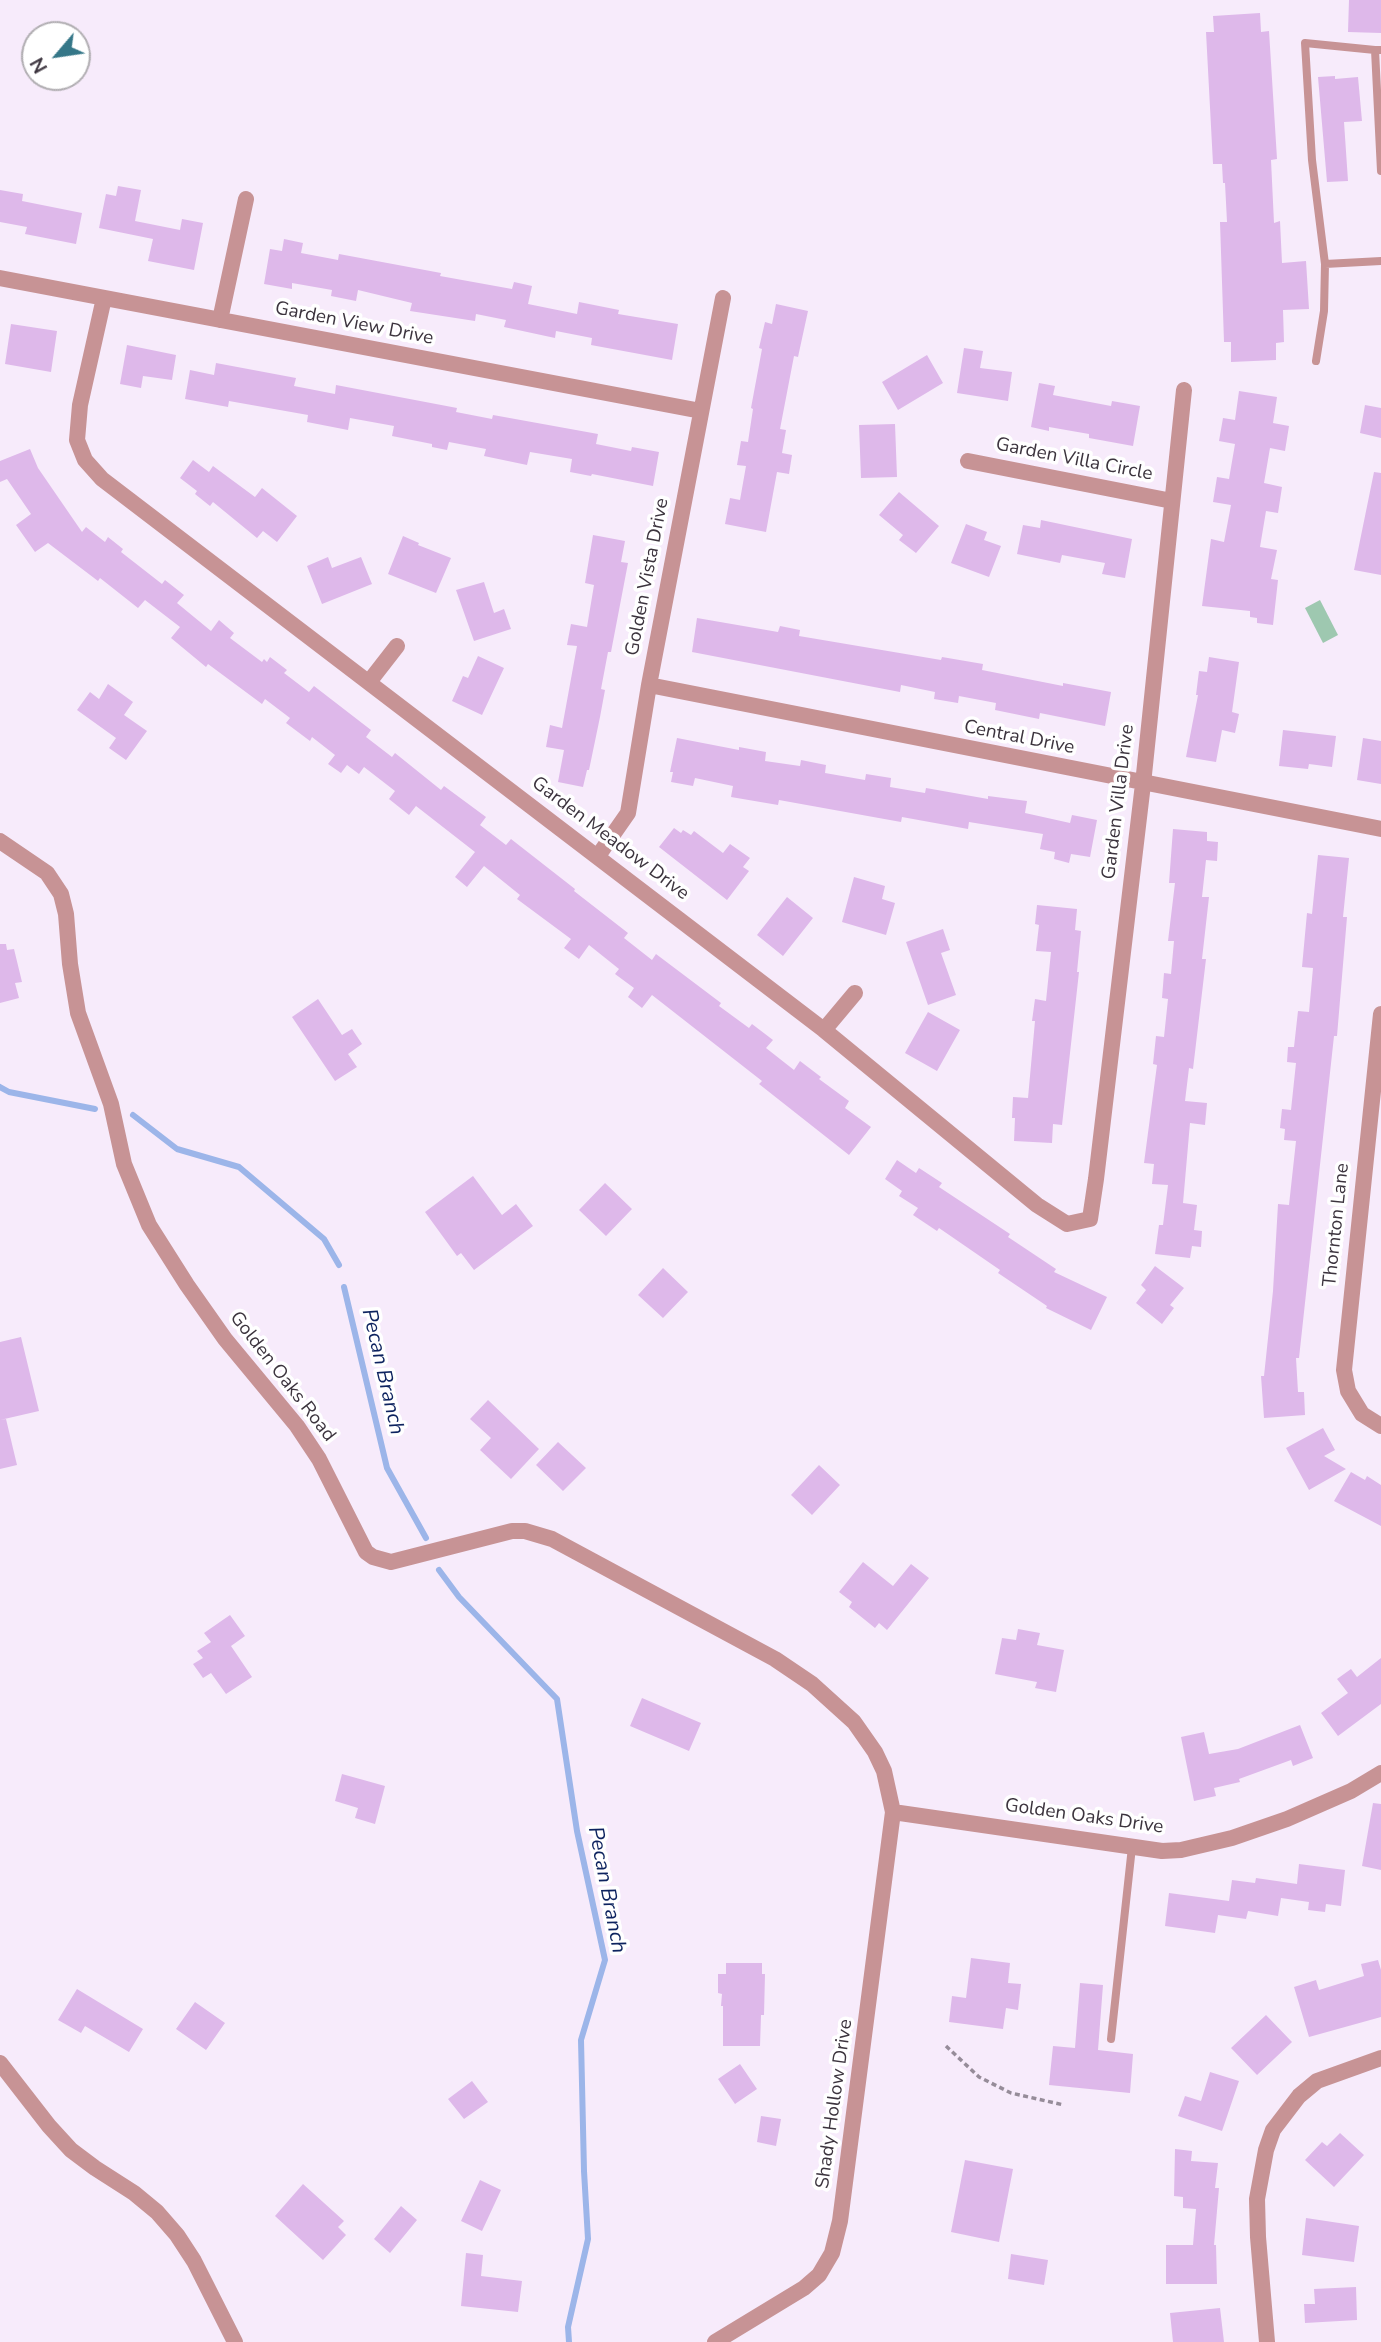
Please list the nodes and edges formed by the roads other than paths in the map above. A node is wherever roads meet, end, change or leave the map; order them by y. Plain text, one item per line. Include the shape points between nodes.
1 (1378, 50) edge
2 (1381, 171) edge
3 (246, 199) dead end
4 (1381, 261) edge
5 (1325, 264) junction
6 (0, 278) edge
7 (104, 298) junction
8 (723, 298) dead end
9 (220, 320) junction
10 (1316, 360) dead end
11 (1184, 390) dead end
12 (701, 411) junction
13 (968, 461) dead end
14 (1172, 501) junction
15 (397, 646) dead end
16 (369, 682) junction
17 (649, 685) junction
18 (1143, 784) junction
19 (1381, 829) edge
20 (0, 841) edge
21 (598, 856) junction
22 (855, 993) dead end
23 (1381, 1014) edge
24 (824, 1030) junction
25 (1376, 1091) edge
26 (1090, 1219) joint
27 (1381, 1426) edge
28 (1381, 1773) edge
29 (892, 1812) junction
30 (1132, 1847) junction
31 (1111, 2039) dead end
32 (1381, 2058) edge
33 (0, 2063) edge
34 (235, 2342) edge
35 (715, 2342) edge
36 (1266, 2342) edge

1 - 2 lane
1 - 5 lane via 1305,43 1312,160
3 - 9 street
4 - 5 lane
5 - 10 lane
6 - 7 street, Garden View Drive
7 - 9 street, Garden View Drive
7 - 16 street, Garden Meadow Drive via 77,423 77,440 85,460 102,479
8 - 12 street, Golden Vista Drive
9 - 12 street, Garden View Drive
11 - 14 street, Garden Villa Drive
12 - 17 street, Golden Vista Drive
13 - 14 street, Garden Villa Circle
14 - 18 street, Garden Villa Drive
15 - 16 street
16 - 21 street, Garden Meadow Drive
17 - 18 street, Central Drive
17 - 21 street, Golden Vista Drive via 628,813
18 - 19 street, Central Drive
18 - 26 street, Garden Villa Drive
20 - 29 street, Golden Oaks Road via 47,873 61,894 78,1013 111,1104 124,1164 149,1225 225,1339 319,1459 366,1552 391,1562 512,1531 552,1539 775,1659 812,1684 854,1722 875,1752
21 - 24 street, Garden Meadow Drive
22 - 24 street
23 - 25 street, Thornton Lane
24 - 26 street, Garden Meadow Drive via 1037,1205 1067,1224
25 - 27 street, Thornton Lane via 1344,1370 1348,1391 1362,1414
28 - 30 street, Golden Oaks Drive via 1339,1797 1232,1838 1181,1850
29 - 30 street, Golden Oaks Drive
29 - 35 street, Shady Hollow Drive via 840,2221 832,2253 819,2275 804,2288
30 - 31 lane
32 - 36 street via 1317,2081 1273,2130 1258,2199
33 - 34 street via 71,2150 135,2193 177,2235

